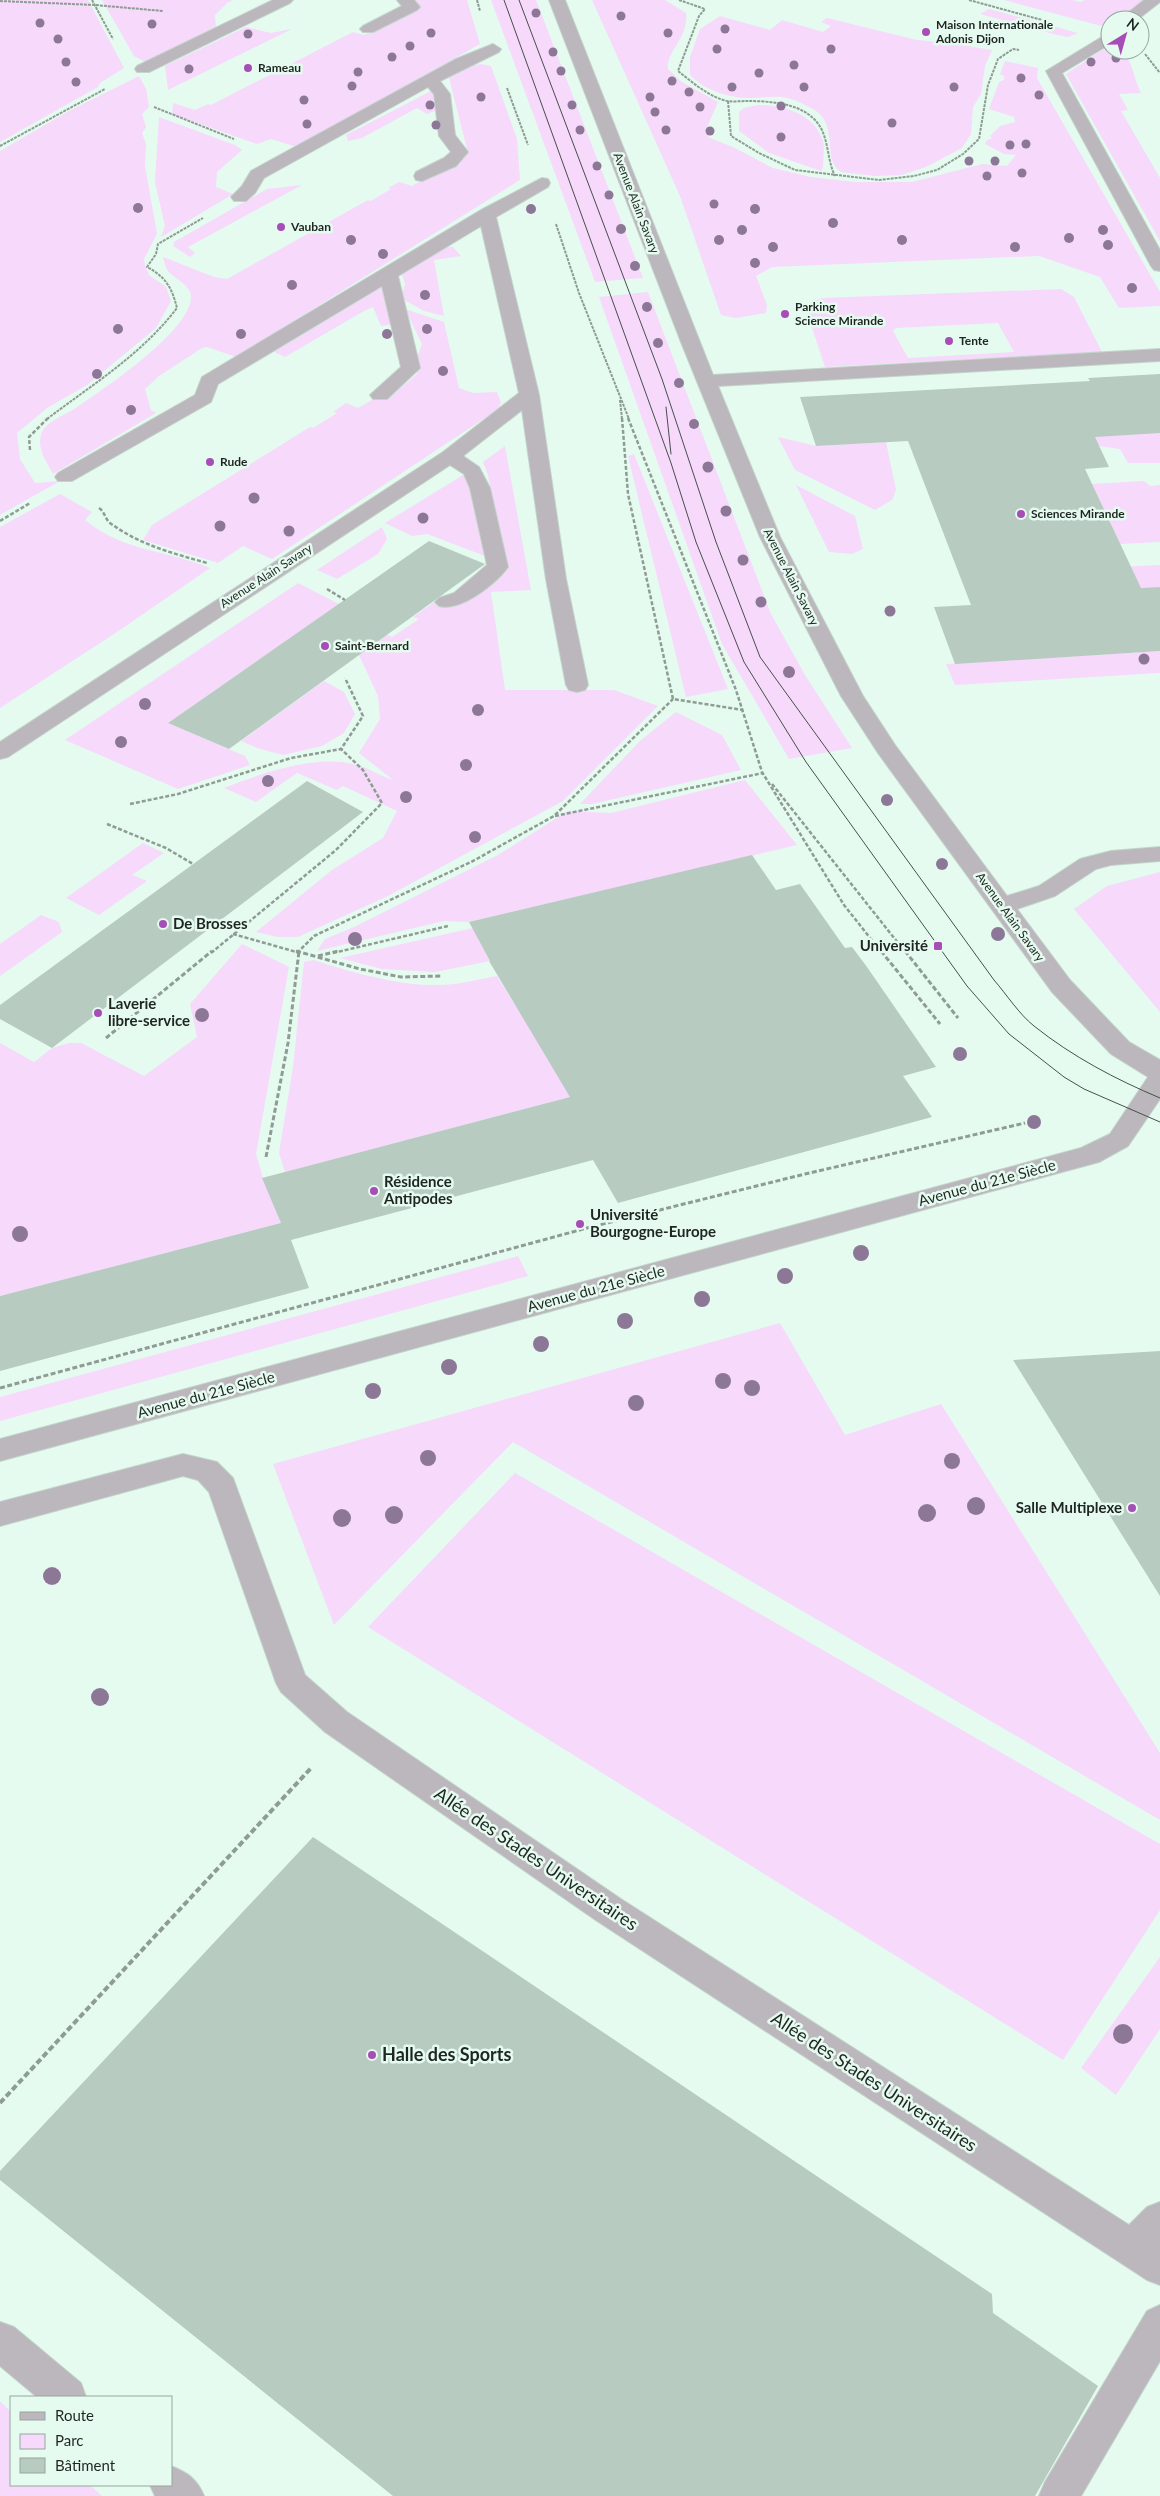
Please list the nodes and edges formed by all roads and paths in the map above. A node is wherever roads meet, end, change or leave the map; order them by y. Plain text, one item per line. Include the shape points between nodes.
1 (285, 0) edge
2 (405, 0) edge
3 (470, 0) edge
4 (557, 0) edge
5 (679, 0) edge
6 (969, 0) edge
7 (1154, 0) edge
8 (0, 1) edge
9 (477, 1) edge
10 (1140, 10) edge
11 (246, 19) junction
12 (368, 29) dead end
13 (1088, 32) joint
14 (1100, 43) edge
15 (1066, 46) dead end
16 (493, 49) junction
17 (1013, 49) dead end
18 (1150, 59) edge
19 (143, 68) junction
20 (1160, 73) edge
21 (431, 80) junction
22 (728, 101) junction
23 (0, 146) edge
24 (289, 158) junction
25 (422, 176) dead end
26 (835, 176) junction
27 (542, 183) junction
28 (240, 197) joint
29 (487, 214) junction
30 (1160, 266) edge
31 (388, 274) junction
32 (1160, 356) edge
33 (706, 382) junction
34 (619, 394) junction
35 (380, 395) dead end
36 (529, 395) junction
37 (450, 456) junction
38 (65, 478) joint
39 (124, 529) dead end
40 (256, 583) junction
41 (446, 602) dead end
42 (345, 678) dead end
43 (577, 685) dead end
44 (674, 699) junction
45 (743, 710) junction
46 (342, 749) junction
47 (0, 752) edge
48 (762, 772) junction
49 (130, 804) dead end
50 (554, 816) junction
51 (107, 824) dead end
52 (1160, 854) edge
53 (193, 864) dead end
54 (1003, 906) junction
55 (448, 926) dead end
56 (233, 934) junction
57 (297, 953) junction
58 (318, 956) junction
59 (441, 976) dead end
60 (958, 1018) dead end
61 (940, 1024) dead end
62 (106, 1038) dead end
63 (1160, 1072) edge
64 (1160, 1078) edge
65 (1034, 1121) dead end
66 (266, 1157) dead end
67 (0, 1388) edge
68 (0, 1450) edge
69 (0, 1514) edge
70 (336, 1722) junction
71 (0, 2104) edge
72 (1160, 2220) edge
73 (1146, 2257) edge
74 (1160, 2324) edge
75 (0, 2341) edge
76 (66, 2396) edge
77 (171, 2486) edge
78 (184, 2496) edge
79 (1059, 2496) edge

1 - 11 lane
2 - 12 lane via 412,7
3 - 9 path
4 - 33 lane, Avenue Alain Savary
5 - 22 path via 705,9 699,16 678,71 699,87
6 - 13 path
7 - 10 lane
8 - 11 path via 95,5
9 - 16 path
11 - 19 lane
13 - 15 lane
14 - 30 lane via 1054,71
16 - 21 lane
16 - 27 path
17 - 26 path via 998,59 988,86 979,139 963,154 937,170 914,176 879,180
18 - 20 path
19 - 23 path
19 - 24 path via 155,110
21 - 24 lane
21 - 25 lane via 442,94 447,136 460,152 450,162
22 - 26 path via 731,136 795,170
22 - 26 path via 776,102 800,109 815,120 826,137 829,168
24 - 28 lane via 258,175
27 - 29 lane
27 - 34 path via 579,293
28 - 38 path via 158,244 156,254 147,267 160,274 172,287 177,308 132,358 41,422 29,437 31,451 46,479
29 - 31 lane
29 - 36 lane
31 - 35 lane via 410,368
31 - 38 lane via 209,380 204,398
32 - 33 lane
33 - 54 lane, Avenue Alain Savary via 770,537 852,696 886,748
34 - 44 path via 628,494
34 - 45 path
36 - 37 lane, Avenue Alain Savary
36 - 43 lane via 556,579
37 - 40 lane, Avenue Alain Savary
37 - 41 lane via 472,471 480,488 498,567 461,596
39 - 40 path via 134,539 221,567
40 - 47 lane, Avenue Alain Savary
42 - 46 path via 363,716
44 - 45 path
44 - 50 path
45 - 48 path
46 - 49 path via 291,758 178,794
46 - 56 path via 363,770 382,803 336,850
48 - 50 path
48 - 60 path
48 - 61 path via 844,905
50 - 57 path via 473,861 314,936
51 - 53 path via 166,848
52 - 54 lane via 1111,858 1088,864 1047,891
54 - 63 lane, Avenue Alain Savary via 1061,986 1120,1048
55 - 58 path
56 - 57 path
56 - 62 path
57 - 58 path
57 - 66 path via 288,1043
58 - 59 path via 401,977
64 - 68 lane, Avenue du 21e Siècle via 1119,1140 1090,1155
65 - 67 path via 685,1203
69 - 70 lane, Allée des Stades Universitaires via 183,1465 207,1470 222,1486 292,1683
70 - 71 path via 312,1766
70 - 73 lane, Allée des Stades Universitaires via 609,1910
72 - 73 lane
74 - 79 lane
75 - 76 lane
77 - 78 lane

